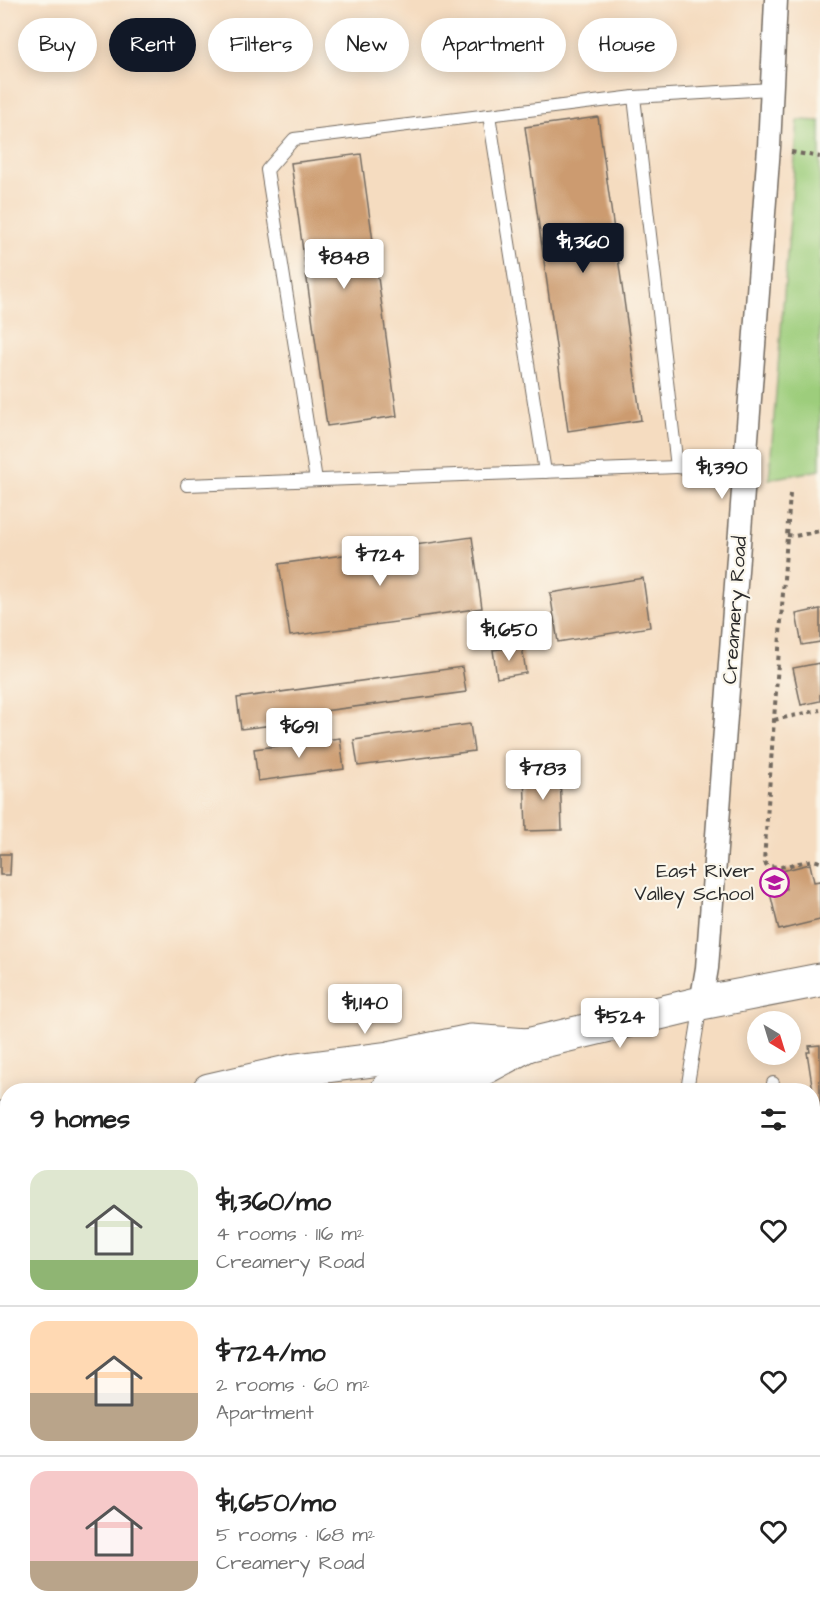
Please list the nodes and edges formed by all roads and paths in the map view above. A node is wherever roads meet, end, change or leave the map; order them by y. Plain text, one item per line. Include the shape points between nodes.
1 (776, 0) edge
2 (772, 89) junction
3 (634, 97) junction
4 (489, 115) junction
5 (677, 467) junction
6 (545, 472) junction
7 (744, 474) junction
8 (316, 480) junction
9 (187, 485) dead end
10 (790, 494) dead end
11 (820, 531) edge
12 (787, 535) junction
13 (820, 710) edge
14 (774, 720) junction
15 (820, 862) edge
16 (820, 980) edge
17 (701, 1003) junction
18 (527, 1046) junction
19 (239, 1083) edge
20 (422, 1083) edge
21 (688, 1083) edge

1 - 2 street, Creamery Road
2 - 3 lane
2 - 7 street, Creamery Road
3 - 4 lane
3 - 5 lane
4 - 6 lane
4 - 8 lane via 294,139 267,170
5 - 6 lane
5 - 7 lane
6 - 8 lane
7 - 17 street, Creamery Road via 707,968
8 - 9 lane
10 - 12 path
11 - 12 path
12 - 14 path
13 - 14 path
14 - 15 path via 764,861 767,866 781,867
16 - 17 street
17 - 18 street
17 - 21 lane
18 - 19 street via 471,1041
18 - 20 street via 477,1072

